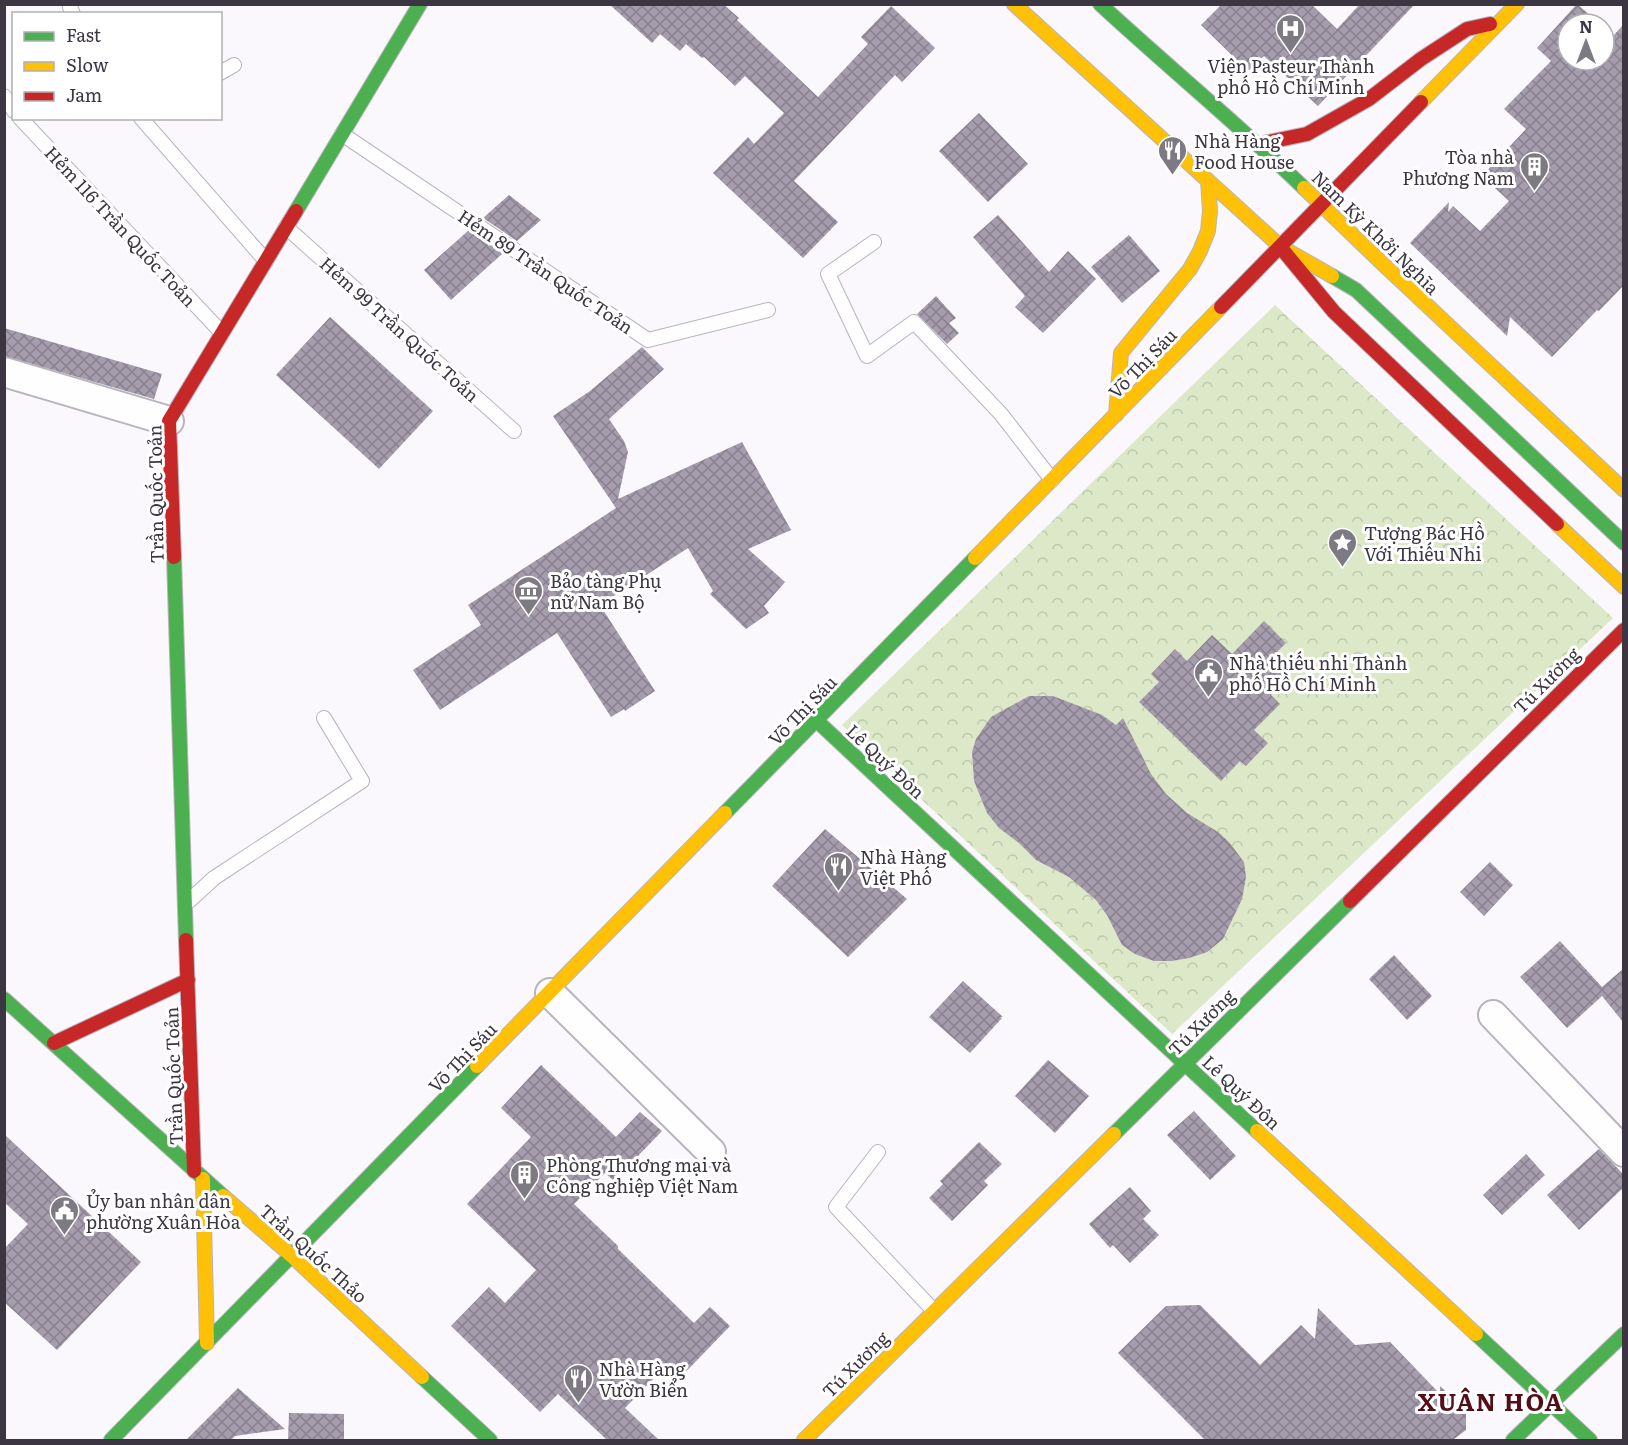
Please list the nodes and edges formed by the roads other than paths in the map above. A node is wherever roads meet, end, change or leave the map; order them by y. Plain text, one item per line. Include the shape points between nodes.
1 (420, 4) edge
2 (1014, 4) edge
3 (1100, 4) edge
4 (1518, 4) edge
5 (1500, 22) junction
6 (234, 65) dead end
7 (222, 72) edge
8 (22, 120) edge
9 (145, 120) edge
10 (342, 134) junction
11 (1259, 144) junction
12 (1208, 181) junction
13 (1322, 205) junction
14 (286, 227) junction
15 (874, 242) dead end
16 (1281, 248) junction
17 (266, 261) junction
18 (768, 310) dead end
19 (223, 333) junction
20 (4, 372) edge
21 (1116, 415) junction
22 (169, 421) junction
23 (514, 431) dead end
24 (1052, 481) junction
25 (1623, 490) edge
26 (1623, 543) edge
27 (1623, 587) edge
28 (1623, 630) edge
29 (324, 718) dead end
30 (817, 721) junction
31 (185, 904) junction
32 (188, 980) junction
33 (549, 993) junction
34 (4, 999) edge
35 (1493, 1015) dead end
36 (54, 1043) junction
37 (1185, 1063) junction
38 (711, 1152) dead end
39 (878, 1152) dead end
40 (1623, 1152) edge
41 (198, 1175) junction
42 (292, 1256) junction
43 (934, 1311) junction
44 (1623, 1334) edge
45 (207, 1342) junction
46 (1551, 1404) junction
47 (111, 1440) edge
48 (490, 1440) edge
49 (804, 1440) edge
50 (1513, 1440) edge
51 (1590, 1440) edge

1 - 10 main road, Trần Quốc Toản
2 - 12 main road
3 - 11 main road, Nam Kỳ Khởi Nghĩa
4 - 5 main road, Võ Thị Sáu
5 - 11 main road via 1467,30 1369,99 1307,134
5 - 13 main road, Võ Thị Sáu
6 - 7 lane
8 - 19 lane, Hẻm 116 Trần Quốc Toản
9 - 17 lane
10 - 14 main road, Trần Quốc Toản
10 - 18 lane, Hẻm 89 Trần Quốc Toản via 648,340
11 - 13 main road, Nam Kỳ Khởi Nghĩa
12 - 16 main road
12 - 21 main road via 1208,231 1190,269 1121,353
13 - 16 main road, Võ Thị Sáu
13 - 25 main road, Nam Kỳ Khởi Nghĩa
14 - 17 main road, Trần Quốc Toản
14 - 23 lane, Hẻm 99 Trần Quốc Toản
15 - 24 lane via 828,274 867,356 914,322 1001,414
16 - 21 main road, Võ Thị Sáu
16 - 26 main road via 1356,290
16 - 27 main road via 1334,312
17 - 19 main road, Trần Quốc Toản
19 - 22 main road, Trần Quốc Toản
20 - 22 street
21 - 24 main road, Võ Thị Sáu
22 - 31 main road, Trần Quốc Toản
24 - 30 main road, Võ Thị Sáu
28 - 37 main road, Tú Xương
29 - 31 lane via 362,781 214,878
30 - 33 main road, Võ Thị Sáu
30 - 37 main road, Lê Quý Đôn
31 - 32 main road, Trần Quốc Toản
32 - 36 main road, Trần Quốc Toản
32 - 41 main road, Trần Quốc Toản
33 - 38 street
33 - 42 main road, Võ Thị Sáu
34 - 36 main road, Trần Quốc Thảo
35 - 40 street
36 - 41 main road, Trần Quốc Thảo
37 - 43 main road, Tú Xương
37 - 46 main road, Lê Quý Đôn
39 - 43 lane via 836,1207
41 - 42 main road, Trần Quốc Thảo
41 - 45 main road, Trần Quốc Toản
42 - 45 main road, Võ Thị Sáu
42 - 48 main road, Trần Quốc Thảo
43 - 49 main road, Tú Xương
44 - 46 main road
45 - 47 main road, Võ Thị Sáu
46 - 50 main road
46 - 51 main road, Lê Quý Đôn

